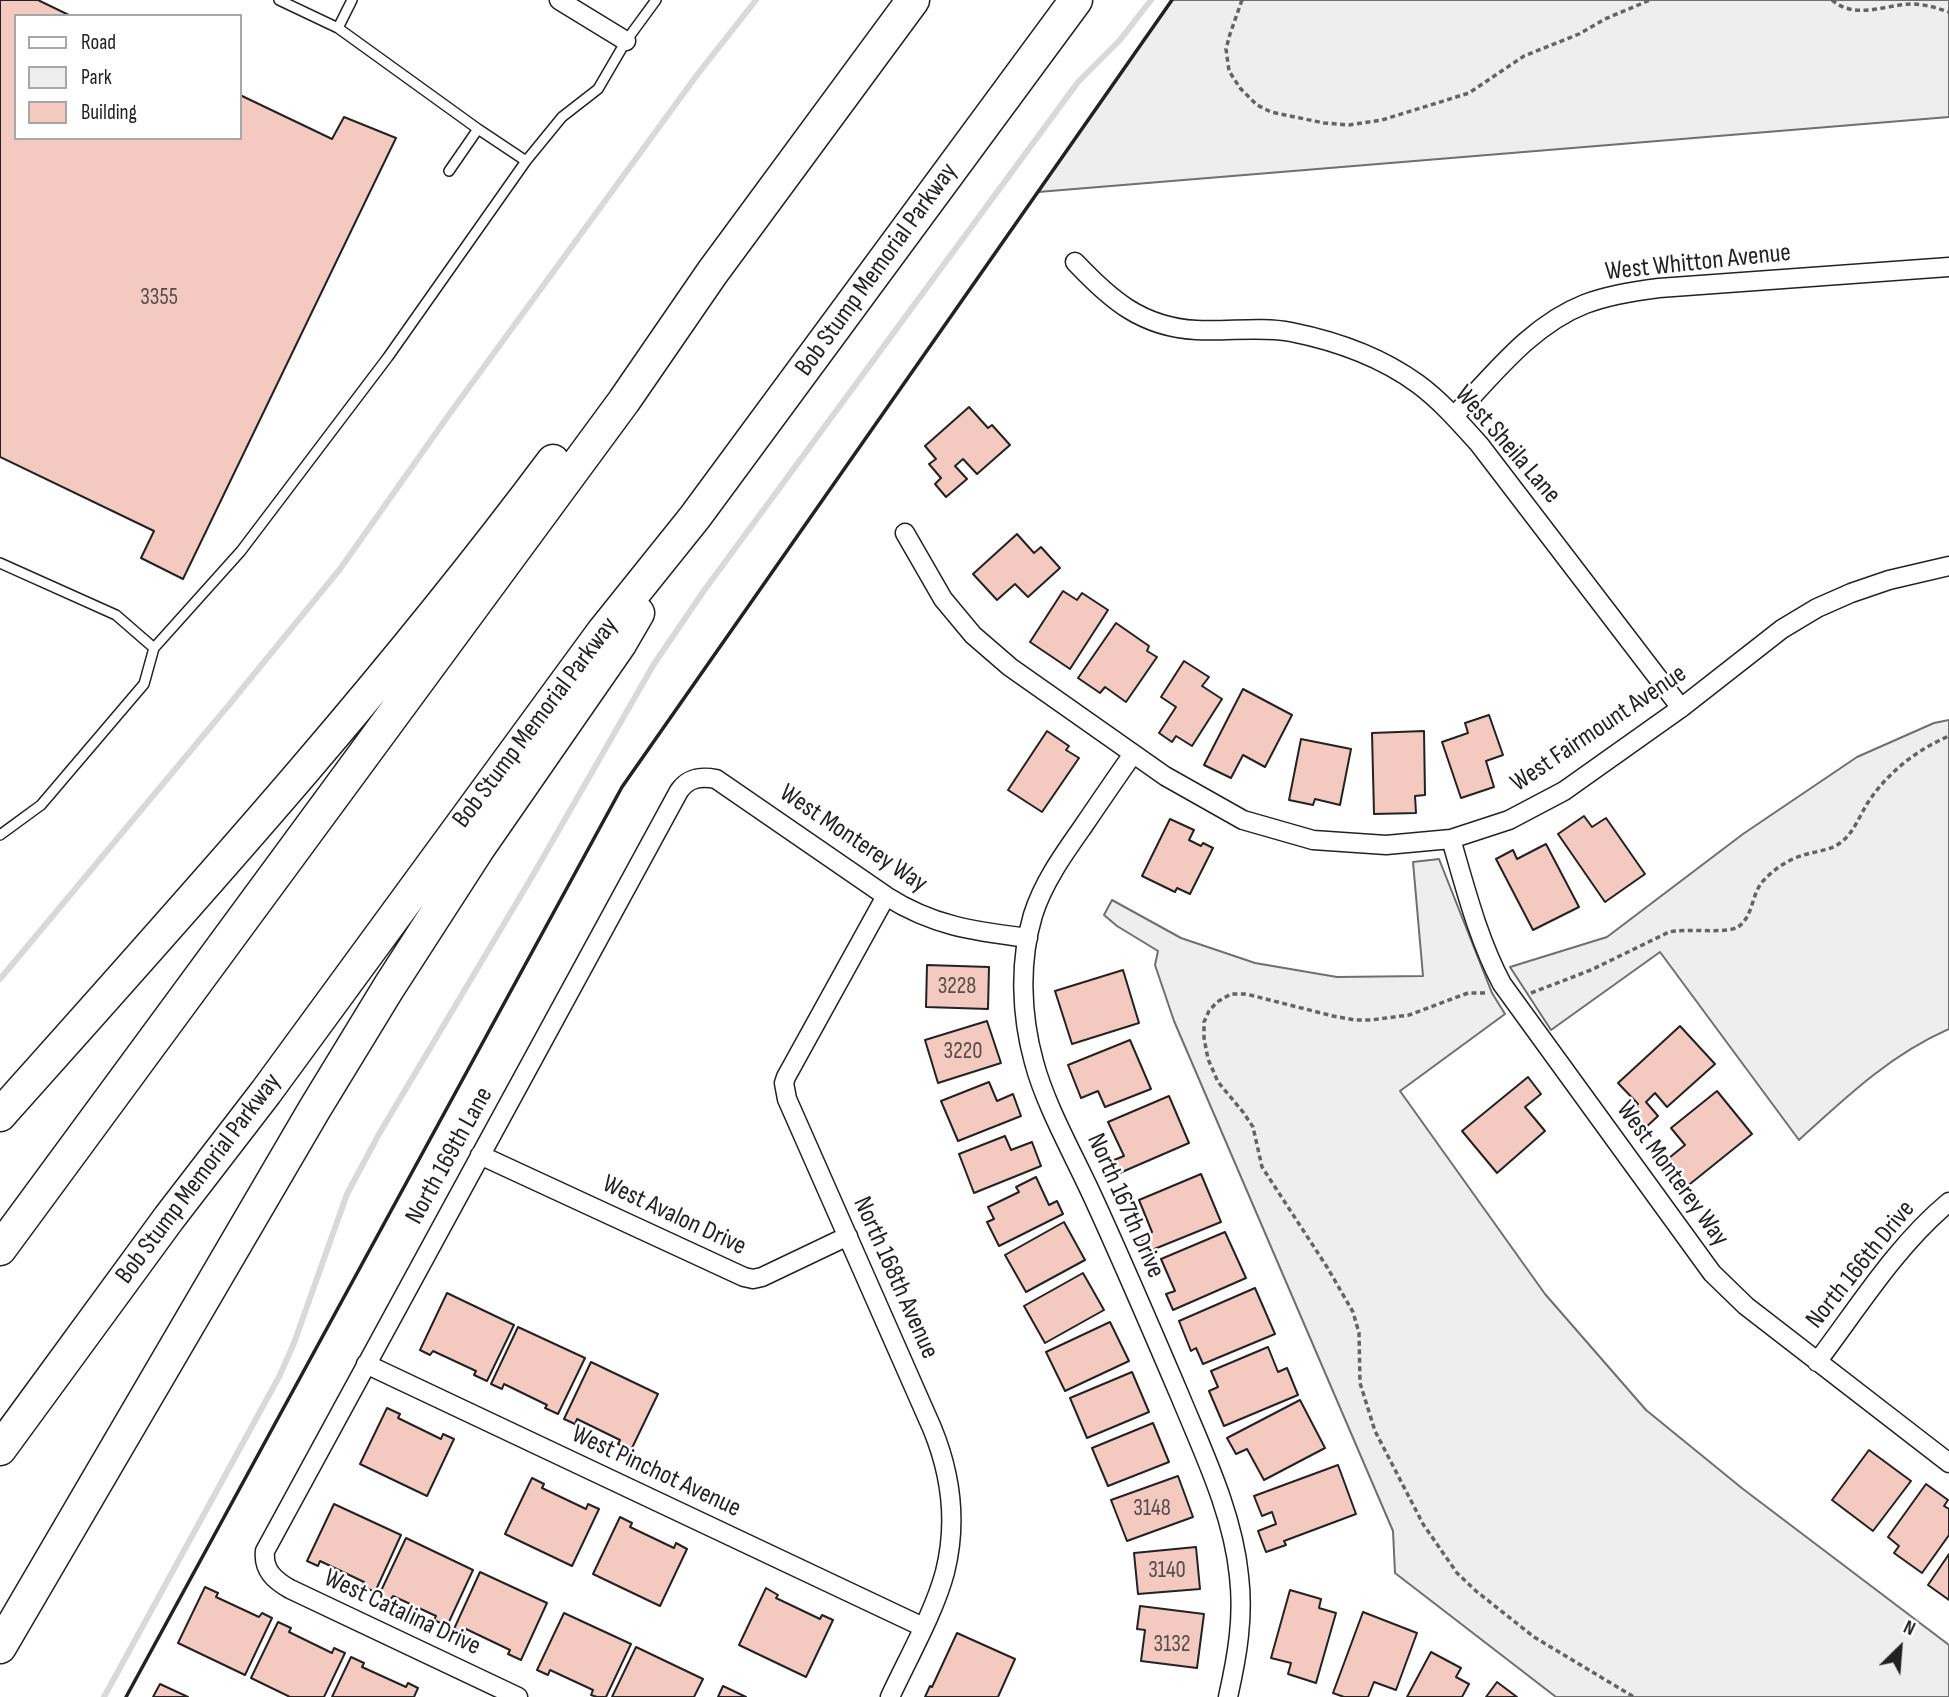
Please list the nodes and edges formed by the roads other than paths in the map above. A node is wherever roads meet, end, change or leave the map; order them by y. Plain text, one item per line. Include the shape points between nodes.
1 (279, 0) edge
2 (352, 0) edge
3 (559, 0) edge
4 (656, 0) edge
5 (913, 0) edge
6 (1076, 0) edge
7 (338, 28) junction
8 (626, 41) junction
9 (478, 130) junction
10 (526, 162) junction
11 (449, 172) dead end
12 (1075, 262) dead end
13 (1949, 267) edge
14 (712, 273) junction
15 (1454, 416) junction
16 (685, 530) junction
17 (905, 533) dead end
18 (0, 563) edge
19 (1949, 566) edge
20 (154, 648) junction
21 (1681, 708) junction
22 (1133, 754) junction
23 (698, 778) joint
24 (0, 835) edge
25 (1451, 839) junction
26 (886, 896) junction
27 (1028, 938) junction
28 (0, 1115) edge
29 (480, 1155) junction
30 (1949, 1202) edge
31 (848, 1236) junction
32 (0, 1249) edge
33 (1817, 1362) junction
34 (366, 1364) junction
35 (0, 1449) edge
36 (1949, 1463) edge
37 (267, 1570) joint
38 (923, 1627) junction
39 (0, 1647) edge
40 (518, 1697) edge
41 (890, 1697) edge
42 (1228, 1697) edge

1 - 7 lane
2 - 7 lane
3 - 8 street
4 - 8 lane
5 - 14 highway
6 - 16 highway, Bob Stump Memorial Parkway
7 - 9 lane
8 - 10 lane via 598,89 562,117
9 - 10 lane
9 - 11 lane
10 - 20 lane via 388,357 241,551
12 - 15 street, West Sheila Lane via 1103,292 1135,314 1164,326 1289,331 1336,343 1378,360 1418,384
13 - 15 street, West Whitton Avenue via 1618,294 1558,317 1525,342
14 - 28 highway via 605,391 493,539 313,760
14 - 32 highway via 624,401
15 - 21 street, West Sheila Lane
16 - 35 highway, Bob Stump Memorial Parkway via 602,633
16 - 39 highway via 620,644 389,987
17 - 22 street, West Fairmount Avenue via 943,599 973,635 1010,667
18 - 20 lane via 116,615
19 - 21 street, West Fairmount Avenue via 1889,580 1817,608 1782,629
20 - 24 lane via 144,684 41,805
21 - 25 street, West Fairmount Avenue via 1564,791 1508,820
22 - 25 street, West Fairmount Avenue via 1242,820 1313,840 1386,845
22 - 27 street, North 167th Drive via 1053,872
23 - 26 street, West Monterey Way via 724,783
23 - 29 street, North 169th Lane via 679,791
25 - 33 street, West Monterey Way via 1495,971 1511,996 1712,1273
26 - 27 street, West Monterey Way via 942,923
26 - 31 street, North 168th Avenue via 784,1083
27 - 42 street, North 167th Drive via 1024,1003 1034,1064 1201,1448 1235,1550 1240,1630
29 - 31 street, West Avalon Drive via 753,1279
29 - 34 street, North 169th Lane
30 - 33 street, North 166th Drive via 1896,1257
31 - 38 street, North 168th Avenue via 942,1452 948,1479 949,1551
33 - 36 street, West Monterey Way
34 - 37 street, North 169th Lane via 269,1542 264,1559
34 - 38 street, West Pinchot Avenue
37 - 40 street, West Catalina Drive via 290,1589
38 - 41 street, North 168th Avenue

